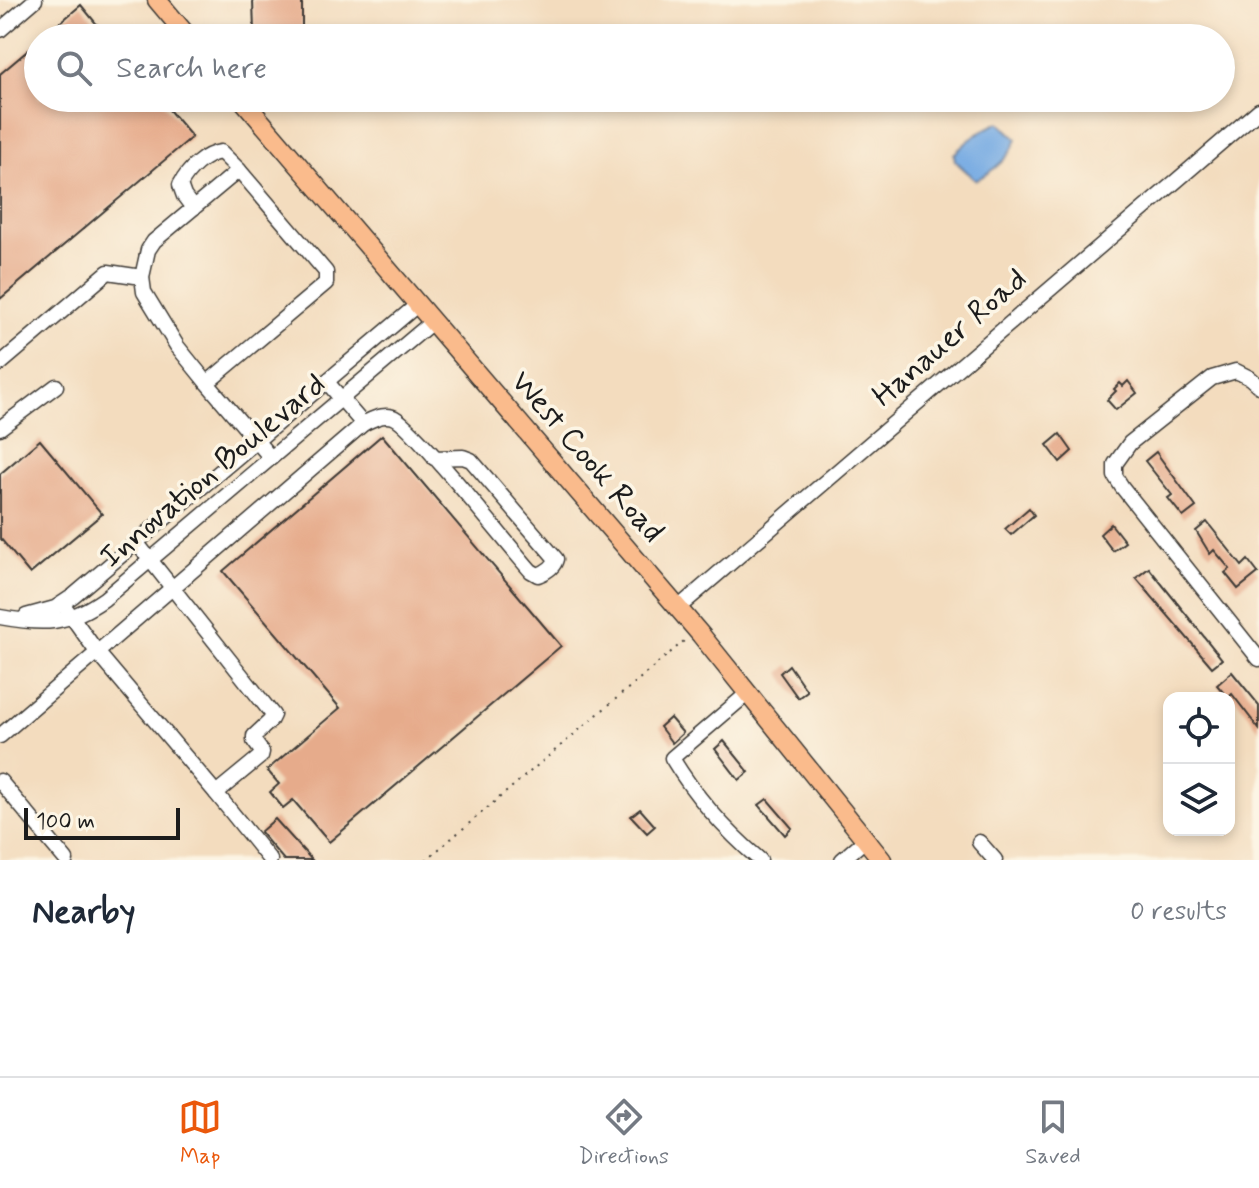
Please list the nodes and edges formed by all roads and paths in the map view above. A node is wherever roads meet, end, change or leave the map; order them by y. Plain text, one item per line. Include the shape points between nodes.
1 (35, 0) edge
2 (157, 0) edge
3 (177, 24) edge
4 (0, 30) edge
5 (1259, 110) edge
6 (253, 112) edge
7 (239, 170) junction
8 (193, 208) junction
9 (142, 277) junction
10 (417, 305) junction
11 (432, 322) junction
12 (0, 364) edge
13 (327, 382) junction
14 (207, 383) junction
15 (56, 386) dead end
16 (1259, 386) edge
17 (342, 400) junction
18 (363, 424) junction
19 (0, 428) edge
20 (257, 442) junction
21 (271, 458) junction
22 (434, 458) junction
23 (136, 542) junction
24 (150, 560) junction
25 (172, 587) junction
26 (62, 604) junction
27 (678, 608) junction
28 (7, 618) edge
29 (72, 618) junction
30 (697, 630) junction
31 (97, 652) junction
32 (1259, 659) edge
33 (748, 693) junction
34 (0, 736) edge
35 (0, 781) edge
36 (216, 793) junction
37 (866, 839) junction
38 (979, 842) dead end
39 (66, 860) edge
40 (270, 860) edge
41 (426, 860) edge
42 (760, 860) edge
43 (842, 860) edge
44 (882, 860) edge
45 (995, 860) edge

1 - 4 street
2 - 3 main road
5 - 27 street, Hanauer Road
6 - 10 main road, West Cook Road
7 - 8 street
7 - 8 street via 221,152 210,153 180,185
7 - 14 street via 327,277
8 - 9 street via 154,241
9 - 12 street via 108,272
9 - 14 street via 144,292 177,346
10 - 11 main road, West Cook Road
10 - 13 street, Innovation Boulevard
11 - 17 street, Innovation Boulevard
11 - 27 main road, West Cook Road
13 - 17 street
13 - 20 street, Innovation Boulevard
14 - 20 street
15 - 19 street
16 - 32 street via 1236,371 1212,378 1130,443 1115,464 1122,487
17 - 18 street
17 - 21 street, Innovation Boulevard
18 - 22 street via 392,416 405,423
18 - 25 street
20 - 21 street
20 - 23 street, Innovation Boulevard
21 - 24 street, Innovation Boulevard
22 - 22 street via 531,571 538,575 555,564 471,460
23 - 24 street
23 - 26 street, Innovation Boulevard
24 - 25 street
24 - 29 street, Innovation Boulevard
25 - 31 street
25 - 36 street via 273,715 254,736 261,756
26 - 28 street, Innovation Boulevard
26 - 29 street
27 - 30 main road, West Cook Road
28 - 29 street, Innovation Boulevard
29 - 31 street
30 - 33 main road, West Cook Road
30 - 41 path
31 - 34 street
31 - 36 street
33 - 37 main road, West Cook Road
33 - 42 street via 672,758 729,834
35 - 39 street
36 - 40 street
37 - 43 street
37 - 44 main road, West Cook Road
38 - 45 street

